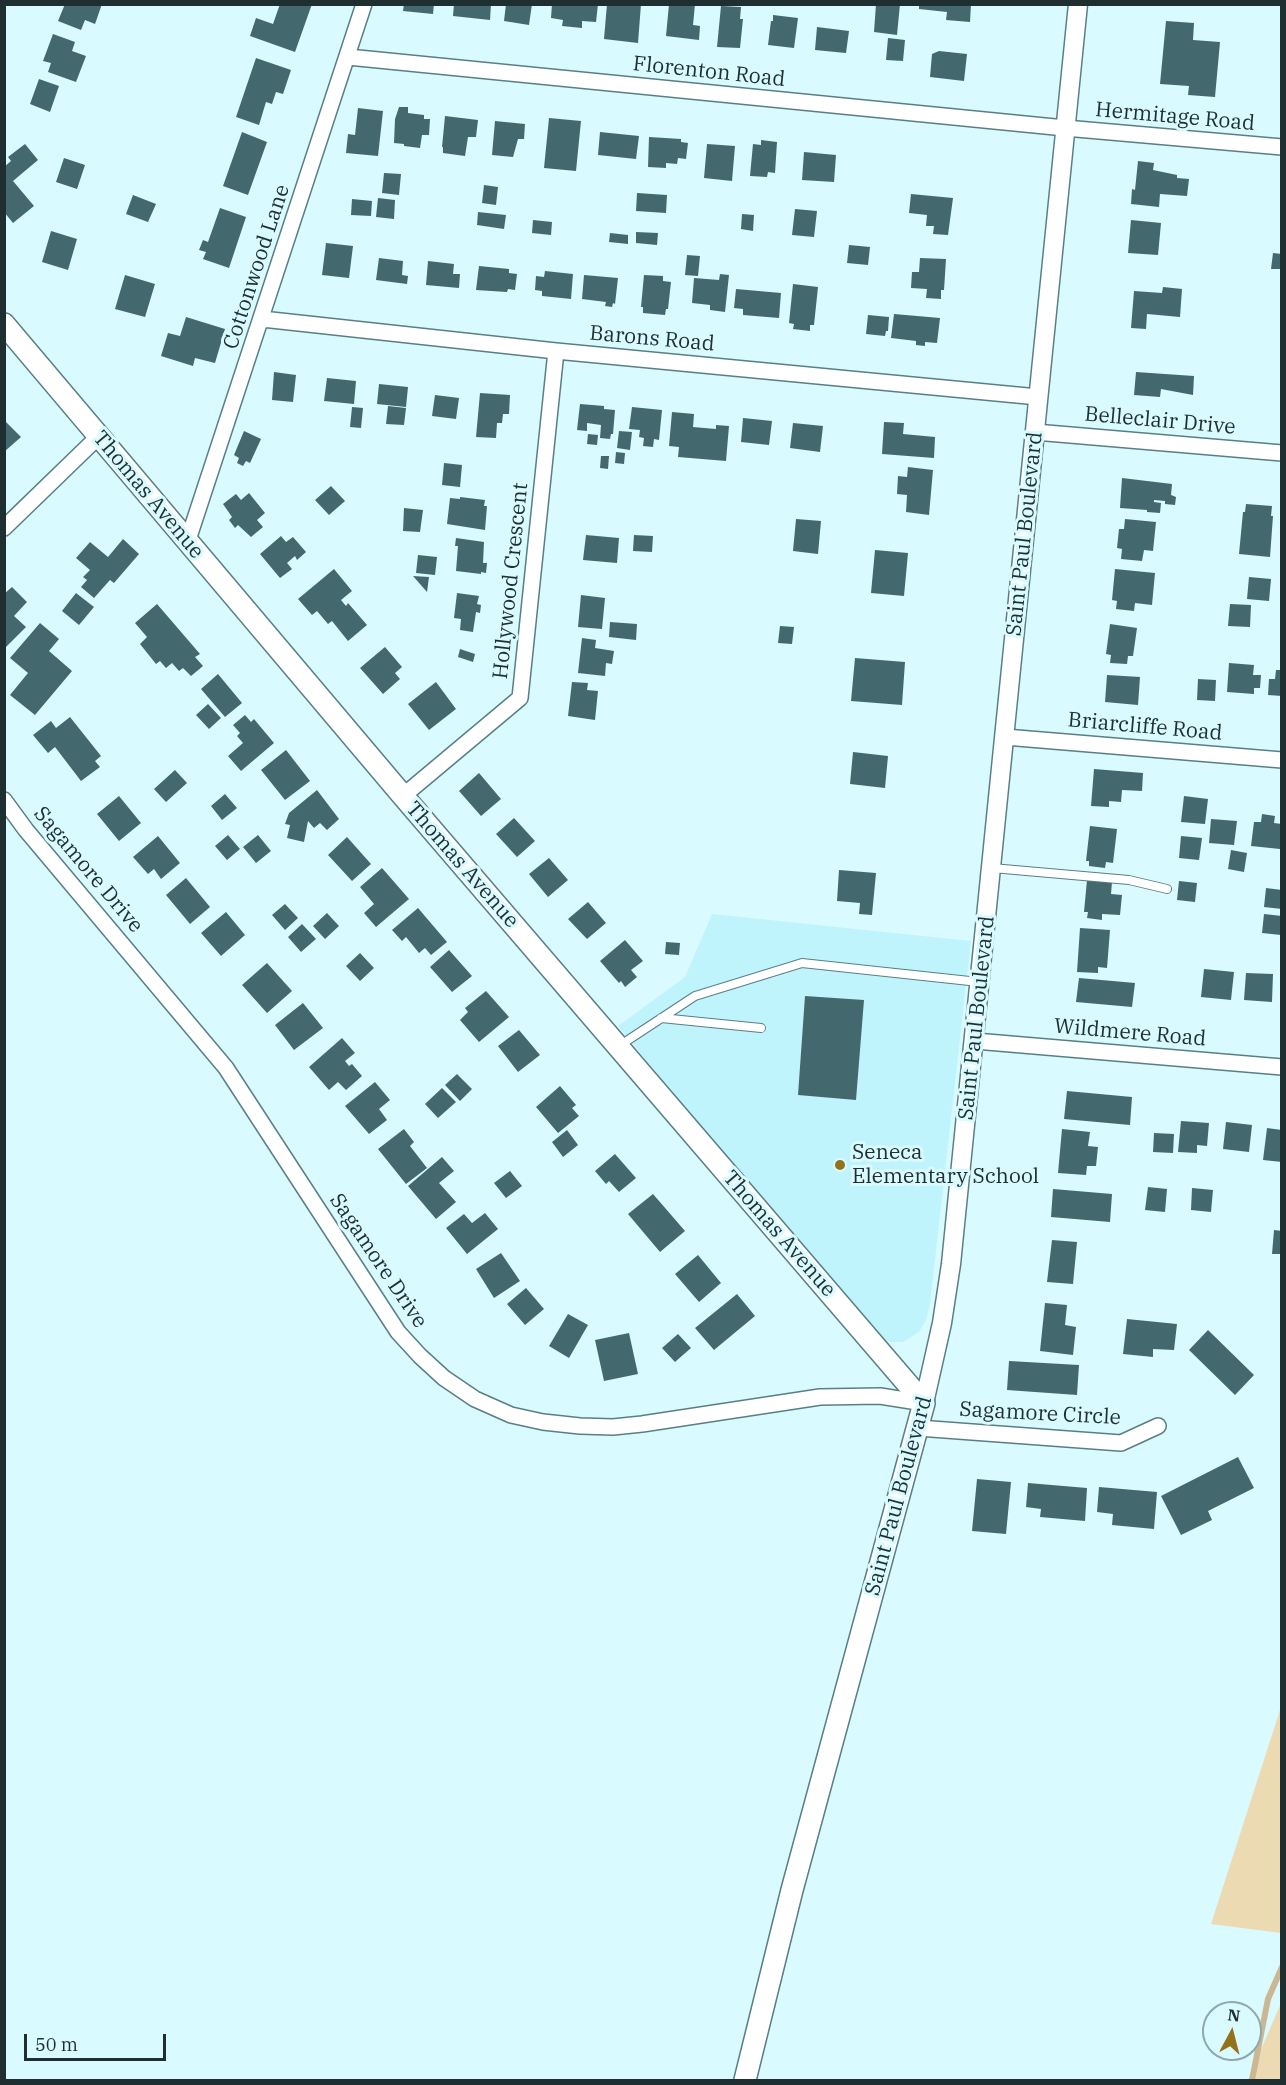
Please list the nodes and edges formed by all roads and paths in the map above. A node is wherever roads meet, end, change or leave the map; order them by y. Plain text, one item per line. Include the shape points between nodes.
1 (364, 4) edge
2 (1078, 4) edge
3 (348, 57) junction
4 (1065, 128) junction
5 (1281, 147) edge
6 (262, 319) junction
7 (4, 324) edge
8 (556, 351) junction
9 (1038, 397) junction
10 (1035, 432) junction
11 (99, 436) junction
12 (1281, 453) edge
13 (4, 528) edge
14 (187, 543) junction
15 (1005, 736) junction
16 (1281, 760) edge
17 (403, 796) junction
18 (4, 800) edge
19 (992, 868) junction
20 (1167, 889) dead end
21 (981, 982) junction
22 (661, 1018) junction
23 (761, 1028) dead end
24 (975, 1041) junction
25 (618, 1046) junction
26 (1281, 1067) edge
27 (924, 1403) junction
28 (1158, 1426) dead end
29 (918, 1428) junction
30 (745, 2080) edge

1 - 3 street, Cottonwood Lane
2 - 4 street, Saint Paul Boulevard
3 - 4 street, Florenton Road
3 - 6 street, Cottonwood Lane
4 - 5 street, Hermitage Road
4 - 9 street, Saint Paul Boulevard
6 - 8 street, Barons Road
6 - 14 street, Cottonwood Lane
7 - 11 main road, Thomas Avenue
8 - 9 street, Barons Road
8 - 17 street, Hollywood Crescent via 520,699
9 - 10 street, Saint Paul Boulevard
10 - 12 street, Belleclair Drive
10 - 15 street, Saint Paul Boulevard
11 - 13 street
11 - 14 main road, Thomas Avenue
14 - 17 main road, Thomas Avenue
15 - 16 street, Briarcliffe Road
15 - 19 street, Saint Paul Boulevard
17 - 25 main road, Thomas Avenue
18 - 27 street, Sagamore Drive via 225,1068 398,1332 444,1378 467,1394 511,1415 602,1427 820,1397 880,1396
19 - 20 lane via 1129,879
19 - 21 street, Saint Paul Boulevard
21 - 22 lane via 802,963 695,996
21 - 24 street, Saint Paul Boulevard
22 - 23 lane
22 - 25 lane
24 - 26 street, Wildmere Road
24 - 27 street, Saint Paul Boulevard via 951,1264
25 - 27 main road, Thomas Avenue
27 - 29 main road, Saint Paul Boulevard
28 - 29 street, Sagamore Circle via 1121,1443
29 - 30 main road, Saint Paul Boulevard via 794,1882

